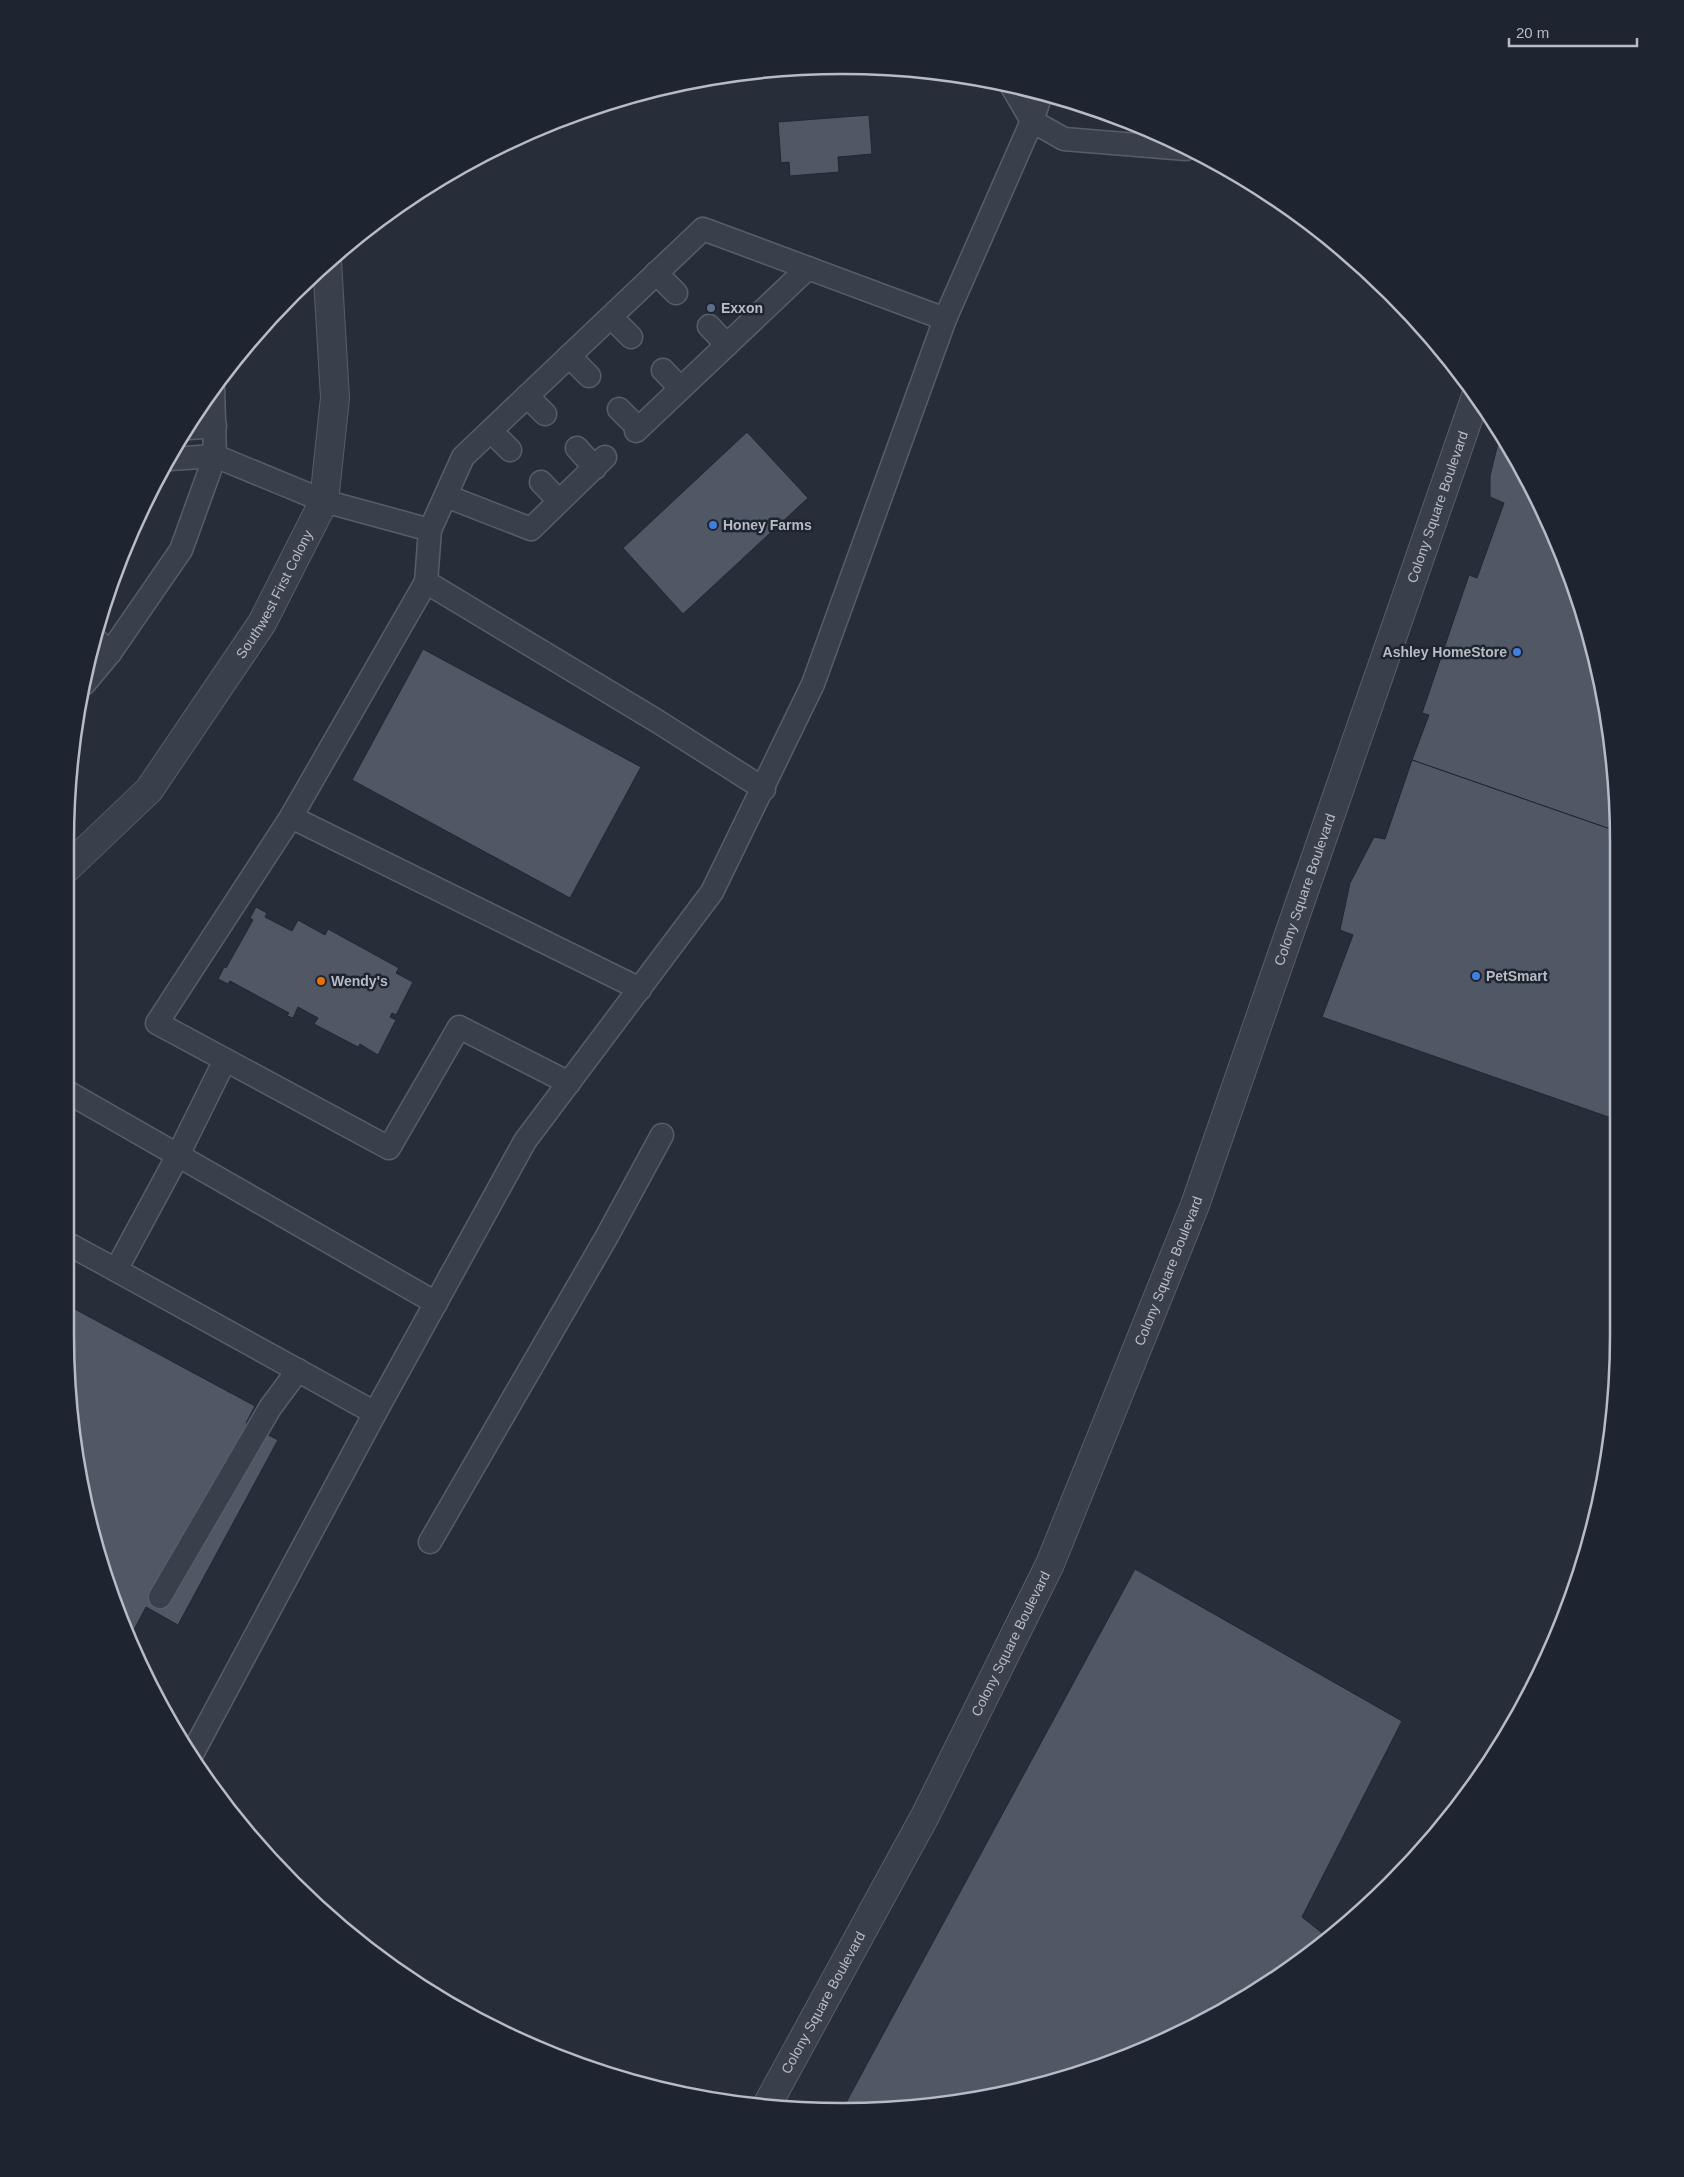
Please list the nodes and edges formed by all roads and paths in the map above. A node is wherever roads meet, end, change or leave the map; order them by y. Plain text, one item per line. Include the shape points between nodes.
1 (1017, 95) edge
2 (1039, 100) edge
3 (1032, 121) junction
4 (1170, 148) edge
5 (808, 268) junction
6 (328, 271) edge
7 (656, 273) junction
8 (676, 293) dead end
9 (610, 317) junction
10 (945, 319) junction
11 (709, 326) dead end
12 (631, 337) dead end
13 (727, 345) junction
14 (569, 356) junction
15 (663, 370) dead end
16 (588, 376) dead end
17 (680, 388) junction
18 (527, 396) junction
19 (214, 400) edge
20 (1473, 404) edge
21 (619, 409) dead end
22 (545, 414) dead end
23 (215, 426) junction
24 (195, 428) edge
25 (491, 431) junction
26 (576, 448) dead end
27 (510, 450) dead end
28 (215, 456) junction
29 (177, 459) edge
30 (541, 482) dead end
31 (446, 496) junction
32 (324, 501) junction
33 (559, 501) junction
34 (430, 530) junction
35 (426, 582) junction
36 (100, 643) edge
37 (110, 653) junction
38 (93, 673) edge
39 (764, 789) junction
40 (291, 817) junction
41 (74, 861) edge
42 (640, 989) junction
43 (226, 1060) junction
44 (568, 1083) junction
45 (74, 1096) edge
46 (662, 1135) dead end
47 (177, 1157) junction
48 (74, 1247) edge
49 (116, 1270) junction
50 (436, 1303) junction
51 (298, 1370) junction
52 (375, 1413) junction
53 (430, 1542) dead end
54 (160, 1597) dead end
55 (194, 1748) edge
56 (770, 2100) edge

1 - 3 lane
2 - 3 lane
3 - 4 lane via 1064,139
3 - 10 lane
5 - 7 lane via 703,229
5 - 10 lane
5 - 13 lane
6 - 32 street, Southwest First Colony via 335,398
7 - 8 lane
7 - 9 lane
9 - 12 lane
9 - 14 lane
10 - 39 lane via 813,684
11 - 13 lane
13 - 17 lane
14 - 16 lane
14 - 18 lane
15 - 17 lane
17 - 21 lane via 637,429
18 - 22 lane
18 - 25 lane
19 - 23 lane
20 - 56 street, Colony Square Boulevard via 1195,1205 1050,1564 925,1816
23 - 24 lane
23 - 28 lane
25 - 27 lane
25 - 31 lane via 464,457
26 - 33 lane via 600,462
28 - 29 lane
28 - 32 lane
28 - 37 lane via 181,550
30 - 33 lane
31 - 33 lane via 531,529
31 - 34 lane
32 - 34 lane
32 - 41 street, Southwest First Colony via 262,623 148,790
34 - 35 lane
35 - 39 lane via 658,721
35 - 40 lane
36 - 37 lane
37 - 38 lane
39 - 42 lane via 712,892
40 - 42 lane
40 - 43 lane via 157,1024
42 - 44 lane
43 - 44 lane via 389,1148 459,1027
43 - 47 lane
44 - 50 lane via 525,1141
45 - 47 lane
46 - 53 lane
47 - 49 lane
47 - 50 lane
48 - 49 lane
49 - 51 lane
50 - 52 lane
51 - 52 lane
51 - 54 lane via 270,1408
52 - 55 lane

